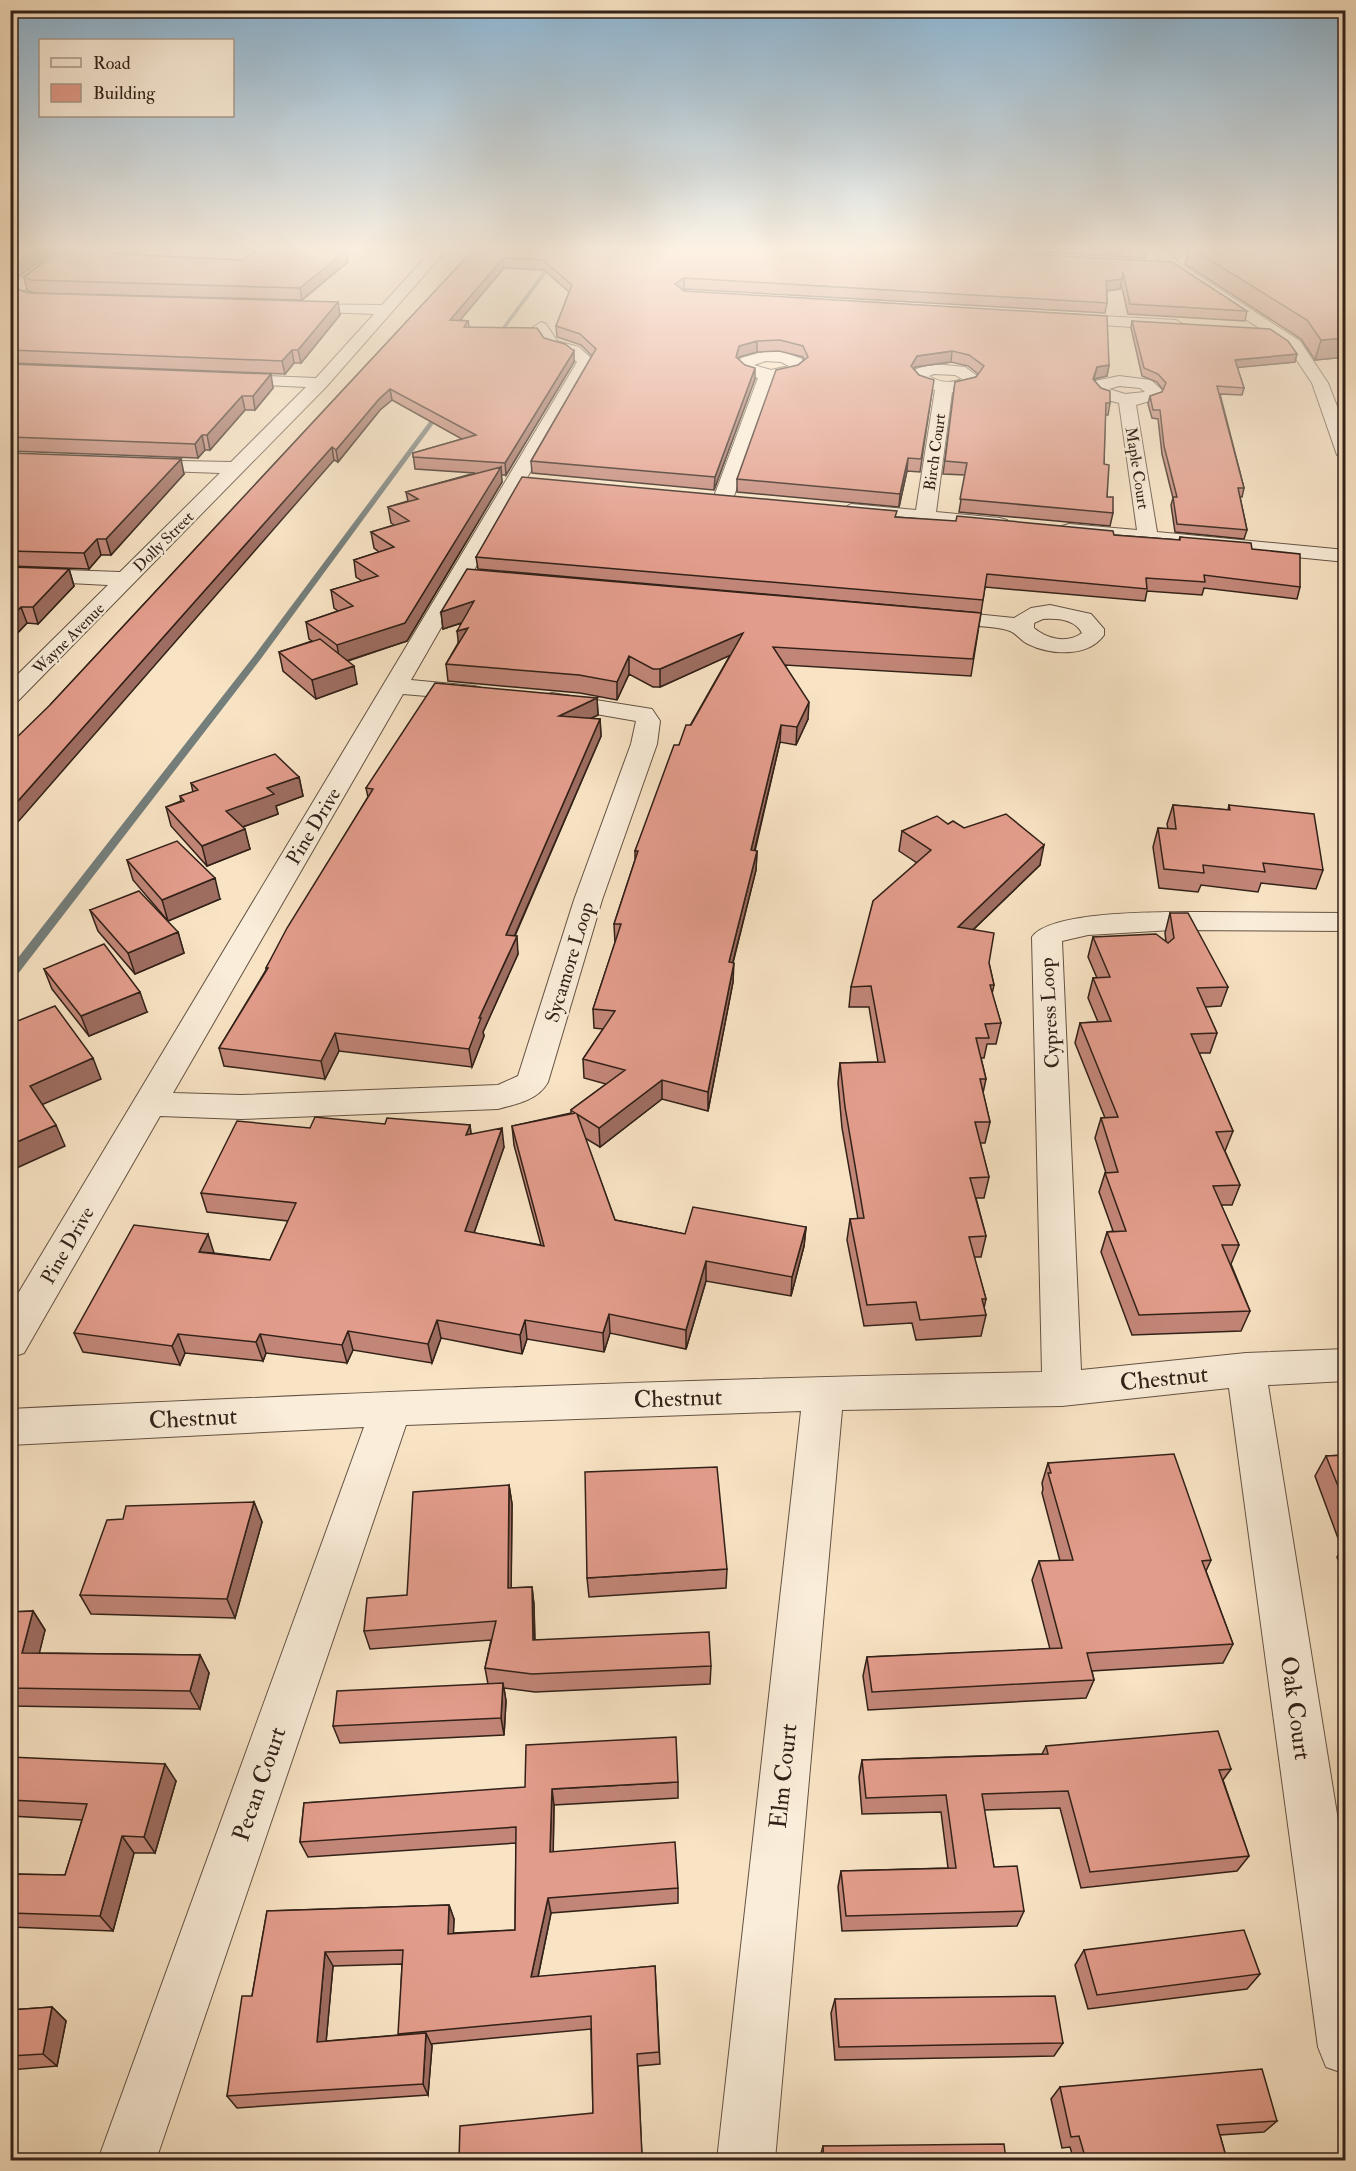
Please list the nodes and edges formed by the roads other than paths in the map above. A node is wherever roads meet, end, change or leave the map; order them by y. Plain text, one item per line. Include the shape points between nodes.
1 (351, 348) edge
2 (567, 348) edge
3 (1296, 348) edge
4 (768, 374) dead end
5 (206, 377) edge
6 (320, 383) junction
7 (944, 386) dead end
8 (1127, 399) dead end
9 (1346, 455) edge
10 (118, 463) edge
11 (237, 468) junction
12 (700, 496) edge
13 (723, 498) junction
14 (747, 501) edge
15 (830, 508) edge
16 (925, 517) junction
17 (1019, 526) edge
18 (1054, 529) edge
19 (1148, 538) junction
20 (1346, 556) edge
21 (10, 574) edge
22 (126, 579) junction
23 (917, 615) edge
24 (1021, 625) dead end
25 (395, 686) junction
26 (10, 696) edge
27 (1346, 922) edge
28 (148, 1104) junction
29 (10, 1342) edge
30 (1346, 1365) edge
31 (1246, 1370) junction
32 (1062, 1389) junction
33 (823, 1393) junction
34 (391, 1408) junction
35 (10, 1427) edge
36 (1346, 2047) edge
37 (127, 2160) edge
38 (746, 2160) edge

1 - 6 street
2 - 25 street, Pine Drive via 586,361 530,481 473,577
3 - 9 street via 1320,383
4 - 13 street
5 - 6 street
6 - 11 street, Dolly Street
7 - 16 street, Birch Court
8 - 19 street, Maple Court
10 - 11 street
11 - 22 street, Dolly Street
12 - 13 street
13 - 14 street
15 - 16 street
16 - 17 street
18 - 19 street
19 - 20 street
21 - 22 street, Dolly Street
22 - 26 street, Wayne Avenue
23 - 24 street
25 - 28 street, Pine Drive
25 - 28 street, Sycamore Loop via 580,702 643,714 648,722 532,1082 498,1097 241,1107
27 - 32 street, Cypress Loop via 1163,920 1074,927 1047,937
28 - 29 street, Pine Drive
30 - 31 street, Chestnut
31 - 32 street, Chestnut
31 - 36 street, Oak Court
32 - 33 street, Chestnut
33 - 34 street, Chestnut
33 - 38 street, Elm Court
34 - 35 street, Chestnut
34 - 37 street, Pecan Court

